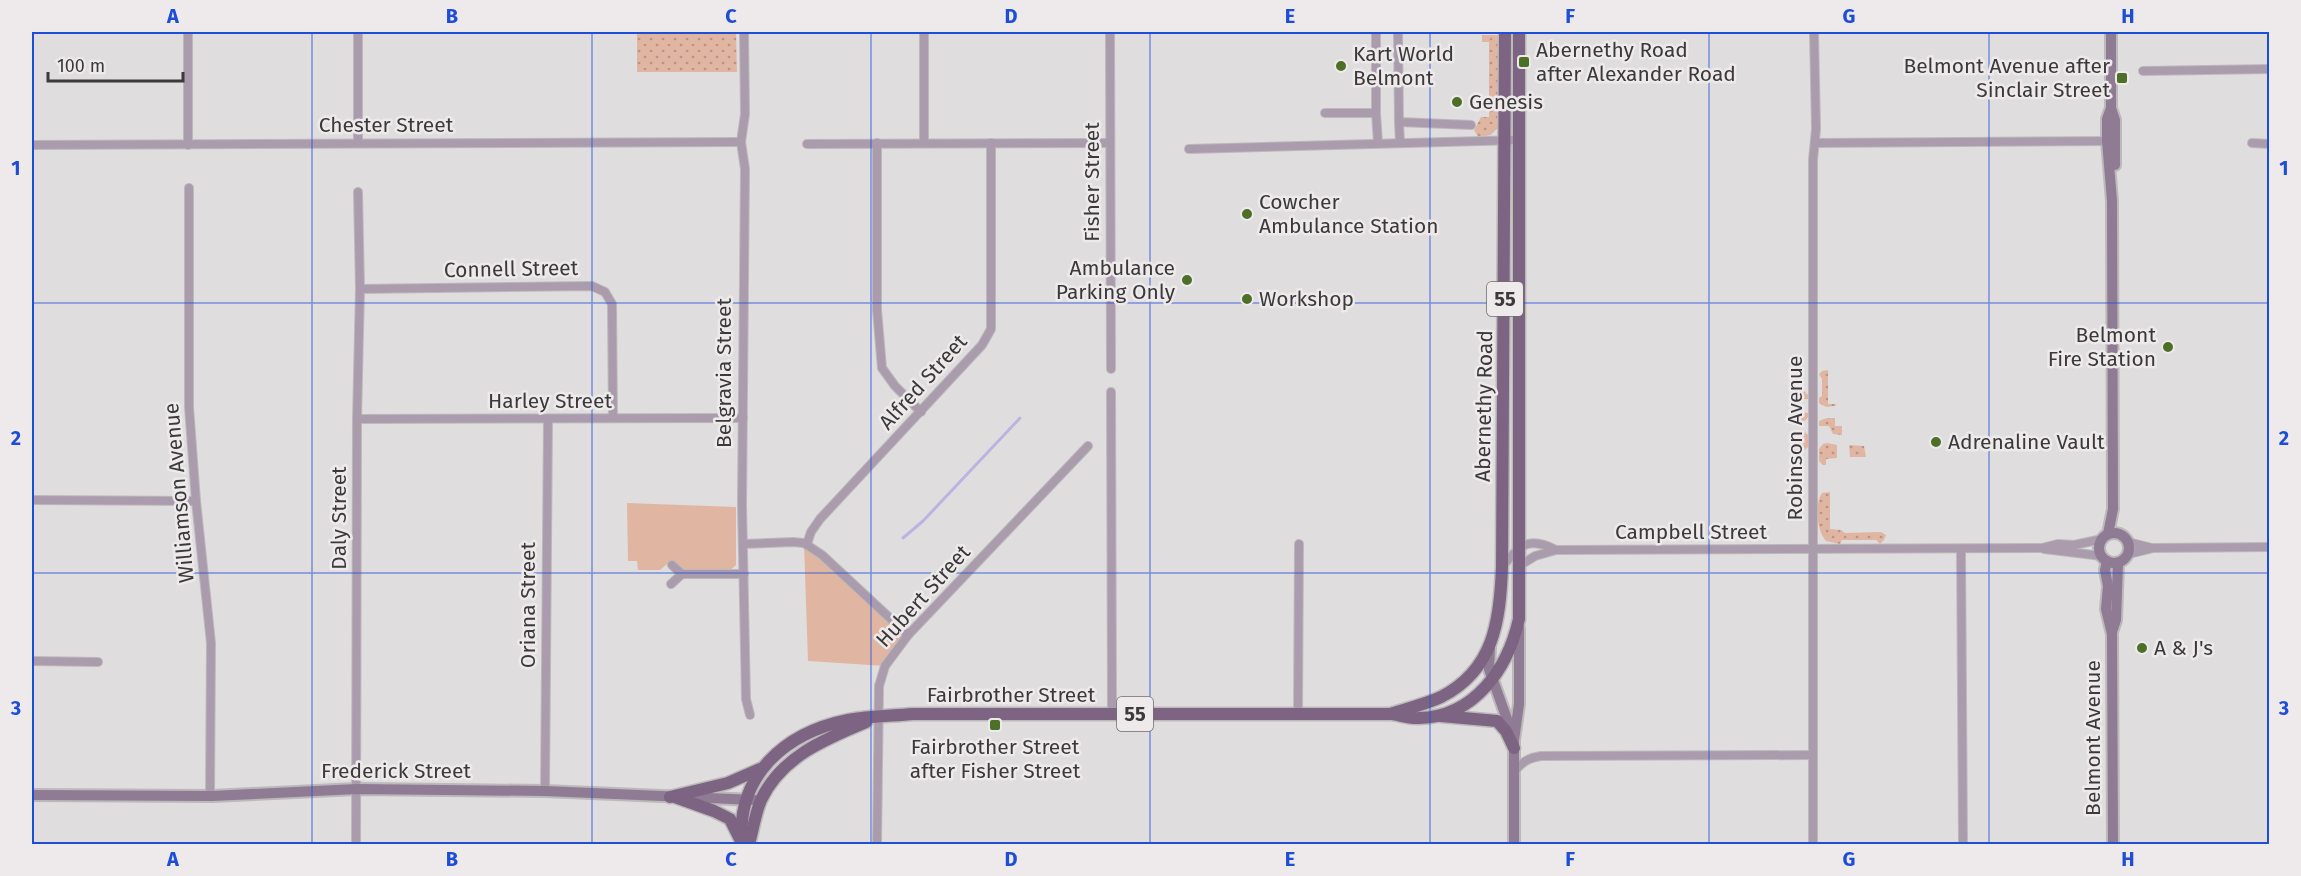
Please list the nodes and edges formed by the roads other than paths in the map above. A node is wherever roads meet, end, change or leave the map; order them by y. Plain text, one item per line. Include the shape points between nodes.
1 (188, 32) edge
2 (358, 32) edge
3 (744, 32) edge
4 (924, 32) edge
5 (1110, 32) edge
6 (1376, 32) edge
7 (1398, 32) edge
8 (1505, 32) edge
9 (1519, 32) edge
10 (1814, 32) edge
11 (2111, 32) edge
12 (2270, 69) edge
13 (2143, 71) dead end
14 (1325, 113) dead end
15 (1376, 113) junction
16 (1399, 122) junction
17 (1471, 124) dead end
18 (1519, 140) junction
19 (1506, 141) junction
20 (2110, 141) junction
21 (358, 142) junction
22 (741, 142) junction
23 (877, 143) junction
24 (924, 143) junction
25 (991, 143) junction
26 (1109, 143) junction
27 (1378, 143) junction
28 (1400, 143) junction
29 (1816, 143) junction
30 (2252, 143) dead end
31 (807, 144) dead end
32 (2270, 144) edge
33 (32, 145) edge
34 (188, 145) junction
35 (1189, 149) dead end
36 (189, 188) dead end
37 (358, 192) dead end
38 (360, 289) junction
39 (1111, 369) dead end
40 (1111, 392) dead end
41 (921, 412) junction
42 (613, 418) junction
43 (743, 418) junction
44 (357, 419) junction
45 (548, 419) junction
46 (1088, 446) dead end
47 (32, 500) edge
48 (196, 501) junction
49 (2113, 509) junction
50 (2105, 537) junction
51 (2125, 538) junction
52 (743, 544) junction
53 (807, 544) junction
54 (1299, 544) dead end
55 (1520, 546) junction
56 (2270, 547) edge
57 (2042, 548) junction
58 (2153, 548) junction
59 (1961, 549) junction
60 (1556, 550) junction
61 (1814, 550) junction
62 (2128, 554) junction
63 (2109, 560) junction
64 (672, 565) dead end
65 (1520, 566) junction
66 (1502, 567) junction
67 (682, 574) junction
68 (744, 574) junction
69 (671, 584) dead end
70 (1519, 619) junction
71 (908, 635) junction
72 (1490, 646) junction
73 (32, 662) edge
74 (98, 662) dead end
75 (1492, 680) junction
76 (1112, 714) junction
77 (1298, 714) junction
78 (1392, 714) junction
79 (750, 715) dead end
80 (1433, 716) junction
81 (878, 717) junction
82 (1514, 744) junction
83 (1812, 755) junction
84 (763, 768) junction
85 (1514, 772) junction
86 (357, 789) junction
87 (545, 790) junction
88 (32, 795) edge
89 (210, 796) junction
90 (673, 797) junction
91 (746, 799) junction
92 (761, 800) junction
93 (356, 844) edge
94 (744, 844) edge
95 (878, 844) edge
96 (1514, 844) edge
97 (1813, 844) edge
98 (1963, 844) edge
99 (2113, 844) edge

1 - 34 street
2 - 21 street
3 - 22 street, Belgravia Street via 745,114
4 - 24 street
5 - 26 street, Fisher Street
6 - 15 street
7 - 16 street
8 - 19 main road, Abernethy Road / 55
9 - 18 main road, Abernethy Road / 55
10 - 29 street, Robinson Avenue
11 - 20 street via 2111,108 2107,118
12 - 13 street
14 - 15 street
15 - 27 street
16 - 17 street
16 - 28 street
18 - 19 street
18 - 55 main road, Abernethy Road / 55
19 - 28 street
19 - 66 main road, Abernethy Road / 55
20 - 29 street
20 - 49 street
21 - 22 street, Chester Street
21 - 34 street, Chester Street
22 - 43 street, Belgravia Street via 745,169
23 - 24 street
23 - 31 street
23 - 41 street via 877,310 882,368
24 - 25 street
25 - 26 street
25 - 41 street, Alfred Street via 991,328 982,345
26 - 39 street, Fisher Street
27 - 28 street
27 - 35 street
29 - 61 street, Robinson Avenue
30 - 32 street
33 - 34 street, Chester Street
36 - 48 street, Williamson Avenue via 189,407
37 - 38 street, Daly Street
38 - 42 street, Connell Street via 592,286 605,292 612,304
38 - 44 street, Daly Street
40 - 76 street
41 - 53 street, Alfred Street via 820,519
42 - 43 street, Harley Street
42 - 45 street, Harley Street
43 - 52 street, Belgravia Street
44 - 45 street, Harley Street
44 - 86 street, Daly Street
45 - 87 street, Oriana Street
46 - 71 street, Hubert Street
47 - 48 street
48 - 89 street, Williamson Avenue via 211,643
49 - 50 street
49 - 51 street
50 - 51 street
50 - 57 street, Campbell Street
50 - 63 street, Belmont Avenue via 2099,547
51 - 58 street
51 - 62 street
52 - 53 street
52 - 68 street, Belgravia Street
53 - 71 street
54 - 77 street
55 - 60 street, Campbell Street via 1547,545
55 - 65 main road, Abernethy Road / 55
55 - 66 street
56 - 58 street
57 - 59 street, Campbell Street
57 - 63 street, Campbell Street
58 - 62 street
59 - 61 street, Campbell Street
59 - 98 street
60 - 61 street, Campbell Street
60 - 65 street, Campbell Street via 1535,556
61 - 83 street, Robinson Avenue
62 - 63 street
63 - 99 street, Belmont Avenue via 2116,620 2112,632
64 - 67 street
65 - 70 main road, Abernethy Road / 55
66 - 72 main road, Abernethy Road / 55 via 1498,621
67 - 68 street
67 - 69 street
68 - 79 street, Belgravia Street via 746,699
70 - 75 main road, Fairbrother Street / 55 via 1510,651
70 - 82 street, Abernethy Road via 1520,704
71 - 81 street, Hubert Street via 885,666
72 - 75 street, Abernethy Road
72 - 78 main road, Fairbrother Street / 55 via 1475,669 1452,690
73 - 74 street
75 - 80 main road, Fairbrother Street / 55 via 1468,702
75 - 82 street, Abernethy Road
76 - 77 main road, Fairbrother Street / 55
76 - 81 main road, Fairbrother Street / 55
77 - 78 main road, Fairbrother Street / 55
78 - 80 main road, Fairbrother Street / 55
80 - 82 main road via 1497,721
81 - 84 main road, Fairbrother Street / 55 via 826,726 788,746
81 - 92 main road, 55 via 801,753 784,768
81 - 95 street, Hubert Street
82 - 85 street, Abernethy Road
83 - 85 street via 1541,756 1529,758
83 - 97 street, Robinson Avenue
84 - 90 main road via 728,783
84 - 91 main road, Fairbrother Street / 55
85 - 96 street, Abernethy Road
86 - 87 street, Frederick Street
86 - 89 street, Frederick Street
86 - 93 street, Daly Street
87 - 90 street, Frederick Street
88 - 89 street, Frederick Street
90 - 91 street, Frederick Street
90 - 94 main road via 730,819
91 - 92 street, Frederick Street
91 - 94 main road, Fairbrother Street / 55 via 741,819
92 - 94 main road, 55

